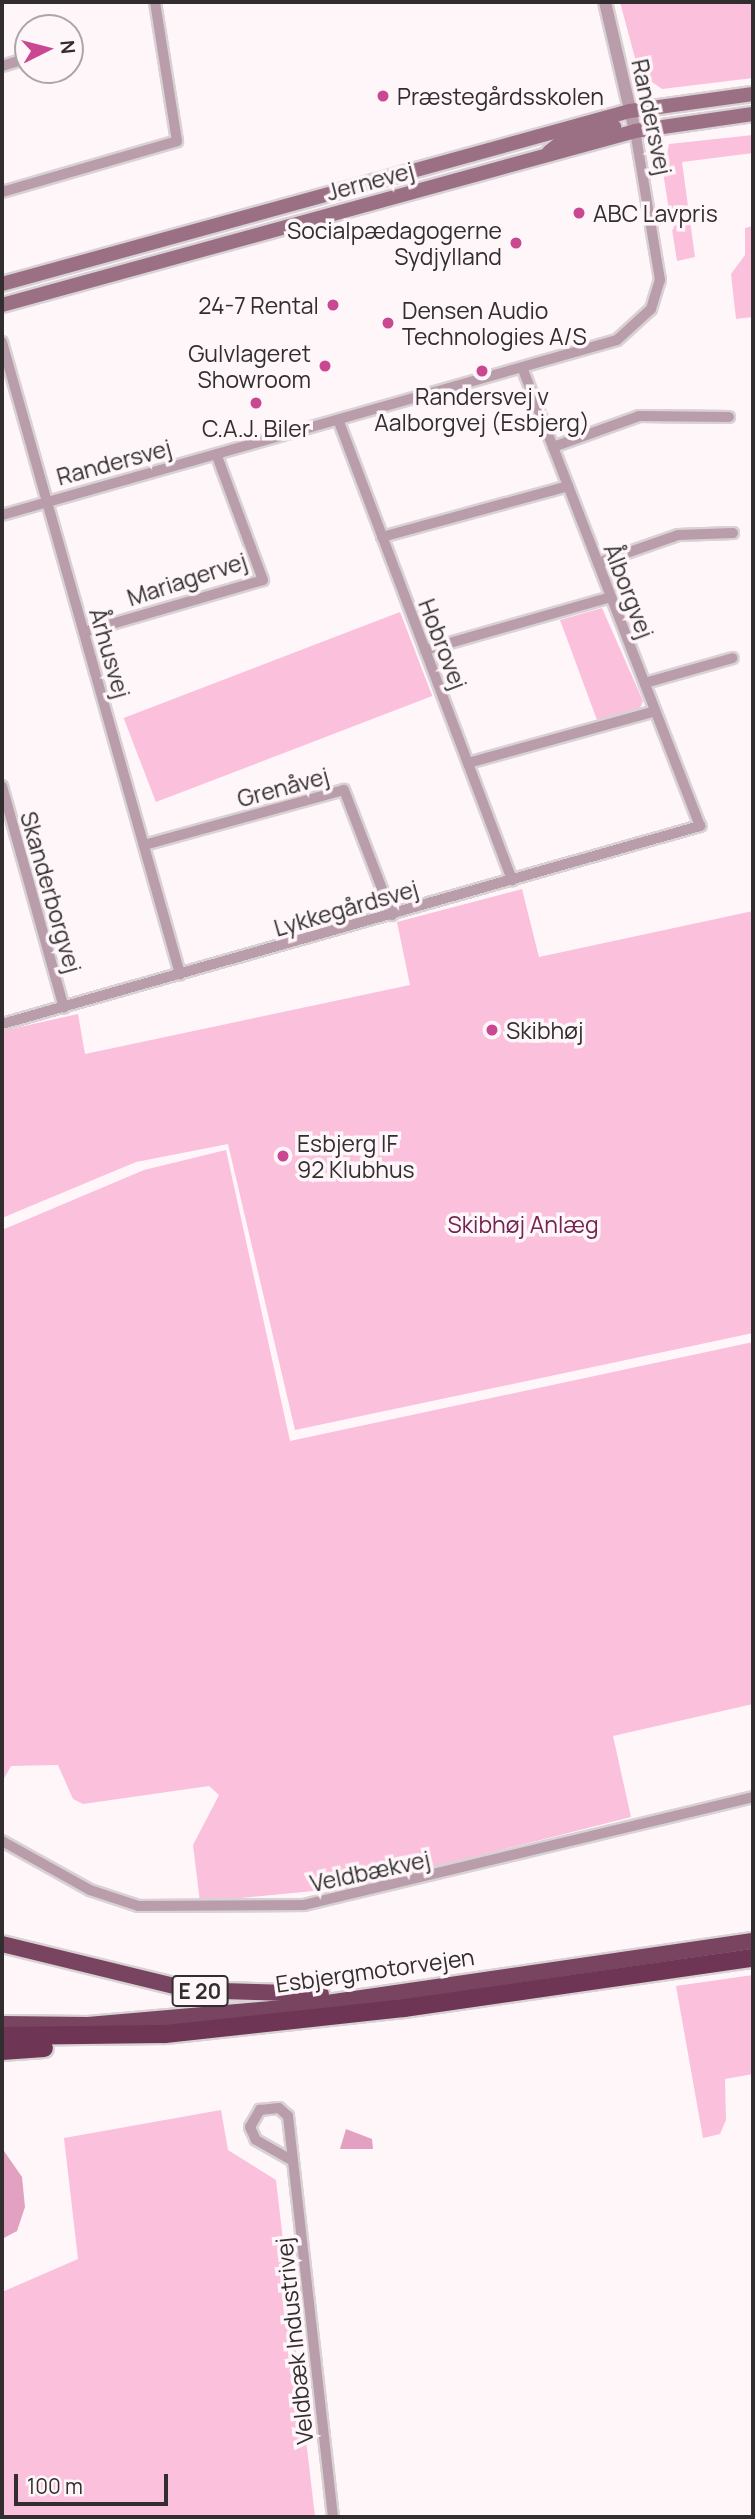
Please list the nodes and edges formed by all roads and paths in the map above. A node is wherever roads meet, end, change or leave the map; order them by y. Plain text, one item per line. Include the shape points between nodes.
1 (155, 2) edge
2 (605, 2) edge
3 (753, 94) edge
4 (726, 98) junction
5 (631, 111) junction
6 (753, 114) edge
7 (635, 131) junction
8 (542, 157) junction
9 (2, 192) edge
10 (78, 263) junction
11 (2, 285) edge
12 (2, 294) edge
13 (2, 305) edge
14 (2, 342) edge
15 (523, 369) junction
16 (729, 417) dead end
17 (339, 422) junction
18 (553, 446) junction
19 (216, 456) junction
20 (568, 486) junction
21 (48, 502) junction
22 (2, 516) edge
23 (733, 533) dead end
24 (383, 537) junction
25 (598, 563) junction
26 (611, 597) junction
27 (84, 632) junction
28 (425, 650) junction
29 (733, 658) dead end
30 (645, 683) junction
31 (655, 711) junction
32 (468, 763) junction
33 (2, 786) edge
34 (700, 826) joint
35 (144, 845) junction
36 (512, 880) junction
37 (391, 915) junction
38 (180, 974) junction
39 (64, 1008) junction
40 (2, 1024) edge
41 (753, 1797) edge
42 (2, 1841) edge
43 (753, 1941) edge
44 (2, 1944) edge
45 (753, 1958) edge
46 (404, 1991) junction
47 (2, 2024) edge
48 (165, 2034) junction
49 (2, 2036) edge
50 (2, 2051) edge
51 (293, 2161) junction
52 (333, 2517) edge

1 - 9 street via 177,141
2 - 5 street, Randersvej
3 - 4 main road, Jernevej
4 - 5 main road, Jernevej
4 - 7 main road via 644,117
5 - 7 street, Randersvej
5 - 8 main road via 623,125 564,140
5 - 10 main road, Jernevej
6 - 7 main road, Jernevej
7 - 8 main road, Jernevej
7 - 15 street, Randersvej via 661,265 651,309 617,340
8 - 13 main road, Jernevej
10 - 11 main road, Jernevej
10 - 12 main road via 61,278
14 - 21 street, Århusvej
15 - 17 street, Randersvej
15 - 18 street, Ålborgvej
16 - 18 street via 639,416
17 - 19 street, Randersvej
17 - 24 street, Hobrovej
18 - 20 street, Ålborgvej
19 - 21 street, Randersvej
19 - 27 street, Mariagervej via 263,580
20 - 24 street
20 - 25 street, Ålborgvej
21 - 22 street, Randersvej
21 - 27 street, Århusvej
23 - 25 street via 678,535
24 - 28 street, Hobrovej
25 - 26 street, Ålborgvej
26 - 28 street
26 - 30 street, Ålborgvej
27 - 35 street, Århusvej
28 - 32 street, Hobrovej
29 - 30 street
30 - 31 street, Ålborgvej
31 - 32 street
31 - 34 street, Ålborgvej
32 - 36 street, Hobrovej
33 - 39 street, Skanderborgvej
34 - 36 street, Lykkegårdsvej
35 - 37 street, Grenåvej via 344,790
35 - 38 street, Århusvej
36 - 37 street, Lykkegårdsvej
37 - 38 street, Lykkegårdsvej
38 - 39 street, Lykkegårdsvej
39 - 40 street, Lykkegårdsvej
41 - 42 street, Veldbækvej via 304,1905 138,1906 90,1890
43 - 46 highway, Esbjergmotorvejen / E 20
44 - 46 highway, E 20 via 190,1990 293,1996
45 - 48 highway, Esbjergmotorvejen / E 20 via 416,2007
46 - 47 highway, Esbjergmotorvejen via 160,2021
48 - 49 highway, Esbjergmotorvejen / E 20
48 - 50 highway
51 - 51 street, Veldbæk Industrivej via 256,2140 250,2127 260,2110 286,2112
51 - 52 street, Veldbæk Industrivej

